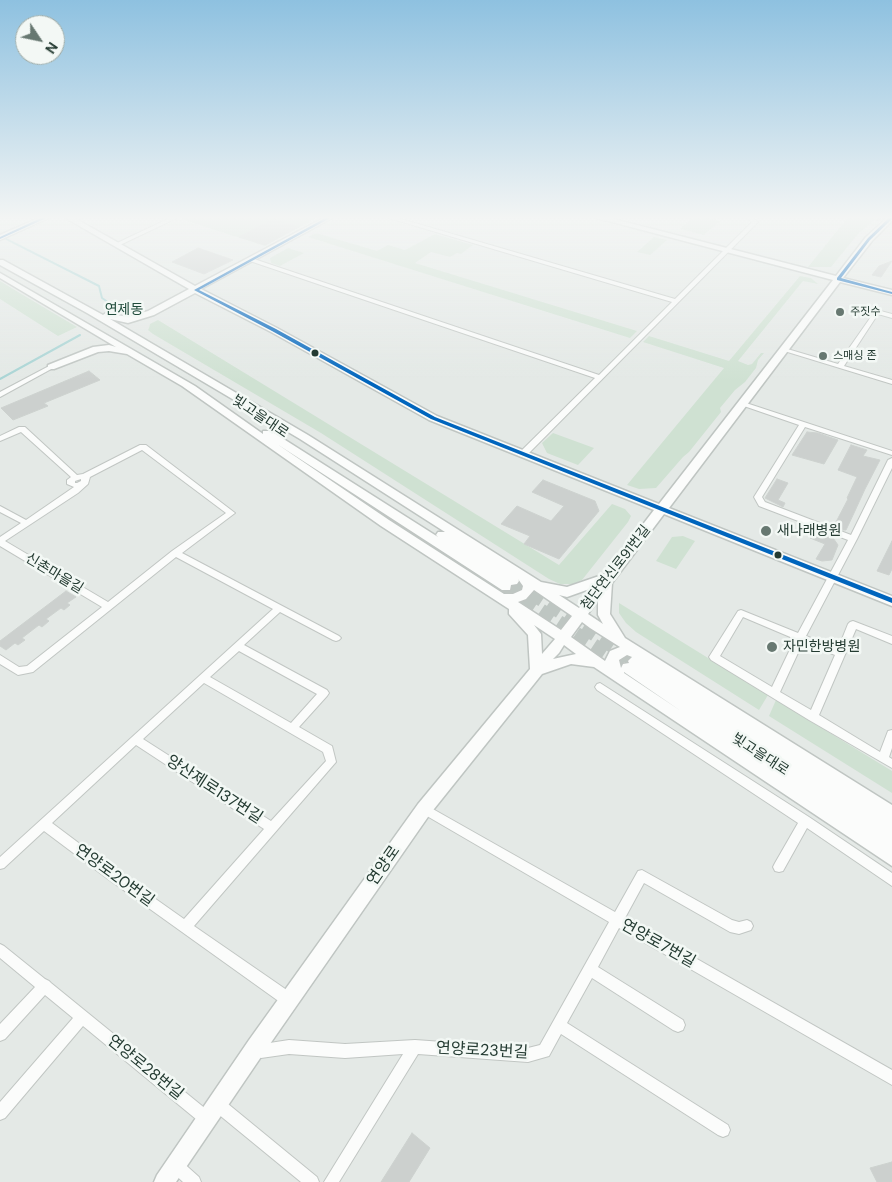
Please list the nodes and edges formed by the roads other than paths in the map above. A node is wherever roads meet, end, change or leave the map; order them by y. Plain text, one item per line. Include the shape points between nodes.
1 (17, 271) edge
2 (164, 271) edge
3 (231, 271) edge
4 (285, 271) edge
5 (575, 271) edge
6 (705, 271) edge
7 (807, 271) edge
8 (844, 271) edge
9 (0, 275) edge
10 (838, 279) junction
11 (196, 290) junction
12 (892, 293) edge
13 (675, 300) junction
14 (90, 311) junction
15 (151, 313) junction
16 (892, 316) edge
17 (87, 325) junction
18 (784, 350) junction
19 (157, 351) junction
20 (143, 358) junction
21 (840, 366) junction
22 (51, 367) junction
23 (599, 377) junction
24 (892, 382) edge
25 (0, 396) edge
26 (743, 404) junction
27 (803, 424) junction
28 (0, 439) edge
29 (892, 452) edge
30 (522, 455) junction
31 (892, 460) edge
32 (85, 476) junction
33 (75, 477) junction
34 (81, 485) junction
35 (0, 509) edge
36 (662, 510) junction
37 (26, 523) junction
38 (853, 539) junction
39 (0, 541) edge
40 (175, 553) junction
41 (606, 578) junction
42 (832, 578) junction
43 (512, 586) junction
44 (892, 601) edge
45 (109, 606) junction
46 (279, 608) junction
47 (579, 615) junction
48 (562, 637) junction
49 (336, 638) dead end
50 (800, 638) junction
51 (892, 640) edge
52 (624, 643) junction
53 (238, 646) junction
54 (840, 654) junction
55 (0, 659) edge
56 (600, 664) junction
57 (632, 666) junction
58 (537, 670) junction
59 (204, 678) junction
60 (600, 687) dead end
61 (774, 693) junction
62 (813, 717) junction
63 (292, 728) junction
64 (892, 734) edge
65 (136, 740) junction
66 (887, 761) edge
67 (424, 809) junction
68 (892, 813) edge
69 (806, 821) junction
70 (44, 824) junction
71 (272, 828) junction
72 (892, 829) edge
73 (892, 842) edge
74 (892, 858) edge
75 (0, 864) edge
76 (779, 867) dead end
77 (892, 880) edge
78 (617, 922) junction
79 (747, 926) dead end
80 (185, 927) junction
81 (0, 950) edge
82 (590, 969) junction
83 (45, 985) junction
84 (290, 1000) junction
85 (83, 1017) junction
86 (559, 1025) junction
87 (678, 1025) dead end
88 (0, 1034) edge
89 (256, 1047) junction
90 (416, 1047) junction
91 (892, 1078) edge
92 (218, 1104) junction
93 (0, 1114) edge
94 (207, 1118) junction
95 (723, 1130) dead end
96 (175, 1165) junction
97 (164, 1182) edge
98 (194, 1182) edge
99 (312, 1182) edge
100 (331, 1182) edge

1 - 14 street
2 - 11 street
3 - 11 street
4 - 23 street
5 - 13 street
6 - 13 street
7 - 10 street
8 - 10 street, 첨단연신로91번길
9 - 17 street
10 - 12 street
10 - 18 street, 첨단연신로91번길
11 - 15 street
11 - 30 street via 433,418
13 - 23 street
14 - 15 street via 119,320
14 - 19 street
15 - 19 street via 137,328
16 - 21 street via 877,312
17 - 20 street
17 - 22 street via 90,342
18 - 21 street
18 - 26 street, 첨단연신로91번길
19 - 43 street via 304,437
20 - 22 street via 109,348 96,349
20 - 43 street via 186,384 284,455
21 - 24 street
22 - 25 street
23 - 30 street
26 - 27 street
26 - 36 street, 첨단연신로91번길
27 - 29 street
27 - 38 street via 758,497 762,504
28 - 33 street via 22,428
30 - 36 street
31 - 38 street
32 - 33 street
32 - 34 street via 87,480
32 - 40 street via 143,447 231,513
33 - 34 street via 71,484
34 - 37 street
35 - 37 street
36 - 41 street, 첨단연신로91번길
36 - 42 street
37 - 39 street, 신촌마을길
38 - 42 street
39 - 45 street, 신촌마을길
40 - 45 street
40 - 46 street
41 - 43 street via 567,592
41 - 47 street, 첨단연신로91번길
41 - 52 street via 604,614
42 - 44 street
42 - 50 street
43 - 47 street
43 - 48 street
43 - 58 street via 534,634
45 - 55 street via 30,669 18,671
46 - 49 street
46 - 53 street
47 - 48 street, 첨단연신로91번길
47 - 52 street
48 - 56 street
48 - 58 street, 연양로
50 - 54 street
50 - 61 street
50 - 61 street via 741,613 714,657
51 - 54 street via 853,624
52 - 57 street
53 - 59 street
53 - 63 street via 324,694
54 - 62 street
56 - 57 street
56 - 58 street via 571,659
57 - 68 street
57 - 72 street, 빛고을대로
57 - 73 street, 빛고을대로
57 - 74 street
58 - 67 street, 연양로
59 - 63 street, 양산제로137번길
59 - 65 street
60 - 69 street
61 - 62 street
62 - 66 street
63 - 71 street, 양산제로137번길 via 328,750 331,762
64 - 66 street
65 - 70 street
65 - 71 street, 양산제로137번길
67 - 78 street, 연양로7번길
67 - 84 street, 연양로
69 - 76 street
69 - 77 street
70 - 75 street
70 - 80 street, 연양로20번길
71 - 80 street
78 - 79 street via 642,875 730,926
78 - 82 street
78 - 91 street, 연양로7번길
80 - 84 street, 연양로20번길
81 - 83 street, 연양로28번길
82 - 86 street
82 - 87 street
83 - 85 street, 연양로28번길
83 - 88 street
84 - 89 street, 연양로
85 - 93 street
85 - 94 street, 연양로28번길
86 - 90 street, 연양로23번길 via 547,1048 540,1054
86 - 95 street
89 - 90 street, 연양로23번길 via 261,1051 289,1047 345,1051
89 - 92 street, 연양로
90 - 100 street
92 - 94 street, 연양로
92 - 99 street
94 - 96 street, 연양로
96 - 97 street, 연양로
96 - 98 street

